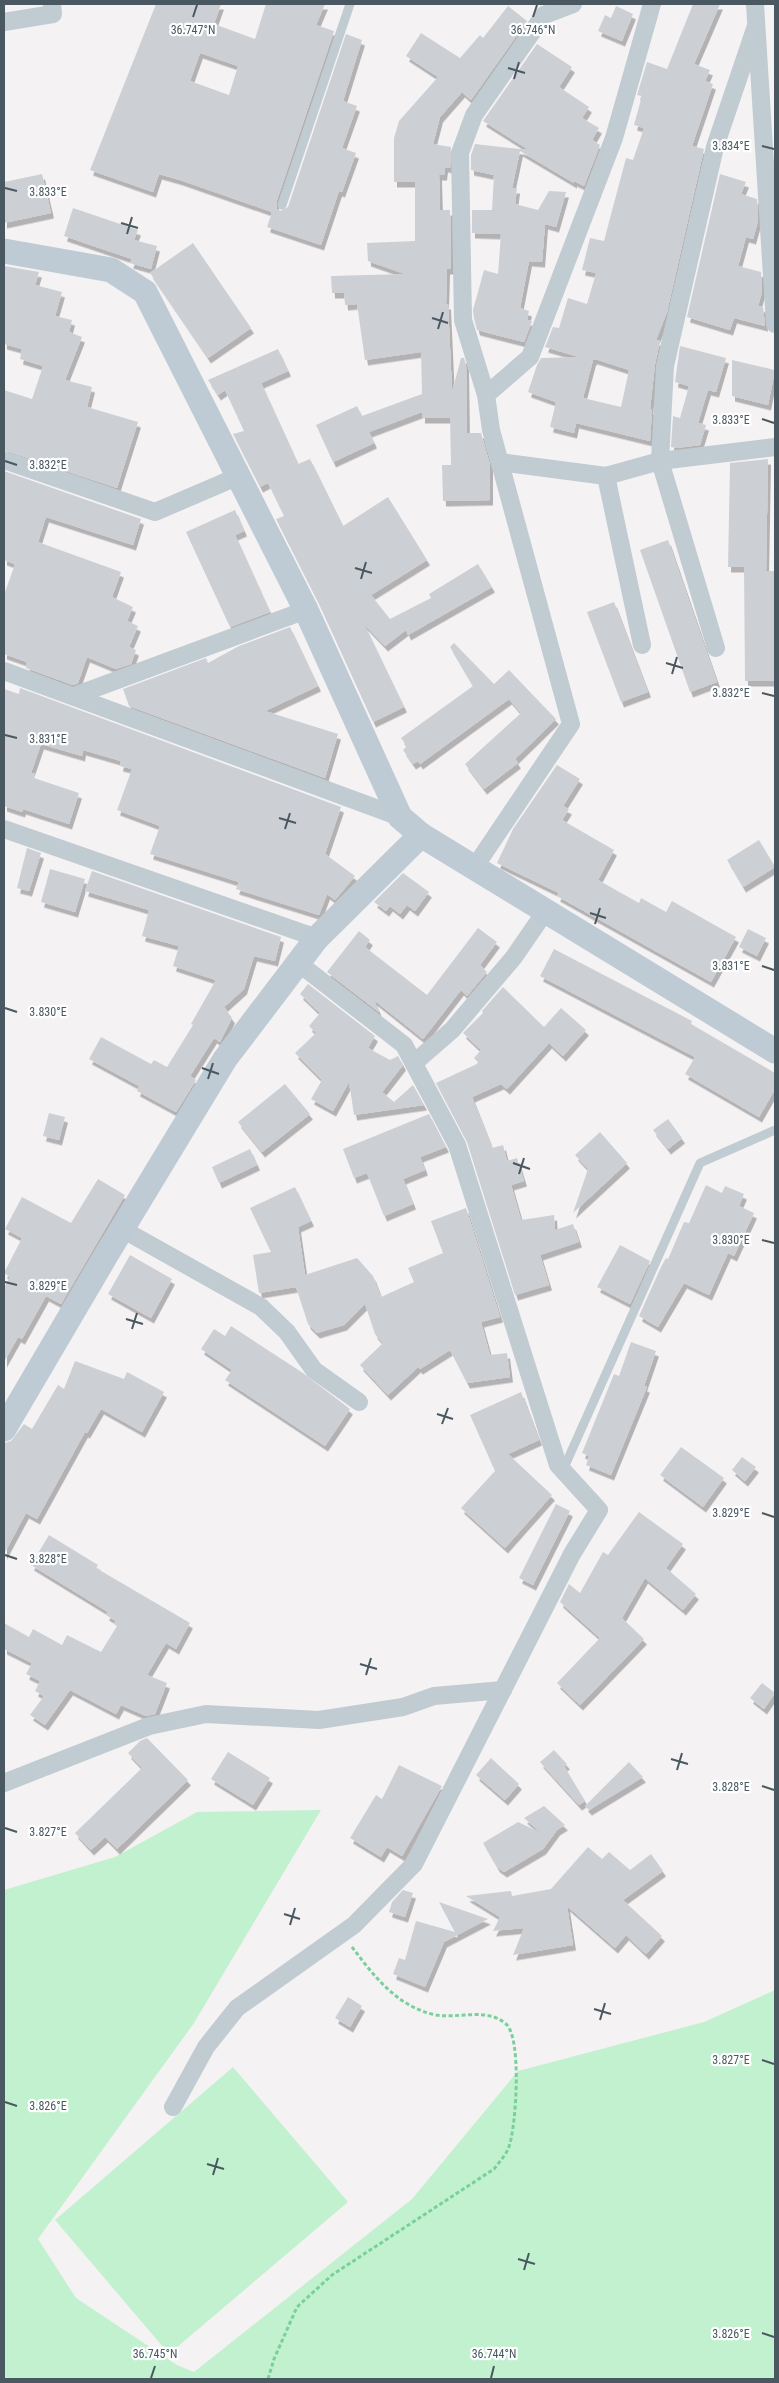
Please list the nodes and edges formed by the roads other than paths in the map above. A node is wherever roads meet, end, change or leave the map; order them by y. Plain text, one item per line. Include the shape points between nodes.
1 (52, 4) edge
2 (350, 4) edge
3 (573, 4) edge
4 (652, 4) edge
5 (755, 4) edge
6 (4, 22) edge
7 (756, 26) junction
8 (282, 205) dead end
9 (772, 224) edge
10 (4, 251) edge
11 (775, 324) edge
12 (486, 395) junction
13 (775, 447) edge
14 (4, 460) edge
15 (660, 461) junction
16 (500, 462) junction
17 (239, 476) junction
18 (606, 476) junction
19 (306, 610) junction
20 (642, 645) dead end
21 (716, 648) dead end
22 (4, 671) edge
23 (74, 696) junction
24 (400, 817) junction
25 (4, 829) edge
26 (421, 835) junction
27 (474, 868) junction
28 (545, 912) junction
29 (317, 938) junction
30 (297, 962) junction
31 (775, 1051) edge
32 (414, 1064) junction
33 (775, 1130) edge
34 (122, 1229) junction
35 (359, 1402) dead end
36 (4, 1429) edge
37 (562, 1470) junction
38 (503, 1690) junction
39 (4, 1783) edge
40 (173, 2107) dead end

1 - 6 street via 53,14
2 - 8 lane
3 - 12 street via 544,15 474,115 460,153 463,320
4 - 12 street via 614,138 530,358
5 - 7 street
7 - 9 street
7 - 15 street via 714,146 665,366
9 - 11 street
10 - 17 main road via 111,270 145,292
12 - 16 street
13 - 15 street
14 - 17 street via 155,512
15 - 18 street
15 - 21 street
16 - 18 street
16 - 27 street via 571,724
17 - 19 main road
18 - 20 street
19 - 23 street
19 - 24 main road
22 - 23 street
23 - 24 street
24 - 26 main road
25 - 29 street
26 - 27 main road
26 - 29 main road
27 - 28 main road
28 - 31 main road
28 - 32 street via 514,957 452,1030
29 - 30 main road
30 - 32 street via 404,1045
30 - 34 main road via 225,1059
32 - 37 street via 457,1145
33 - 37 lane via 700,1163
34 - 35 street via 260,1307 287,1332 314,1370
34 - 36 main road
37 - 38 street via 599,1510 572,1554
38 - 39 street via 434,1696 403,1707 319,1720 206,1714 149,1726
38 - 40 street via 414,1864 354,1925 237,2008 206,2047

